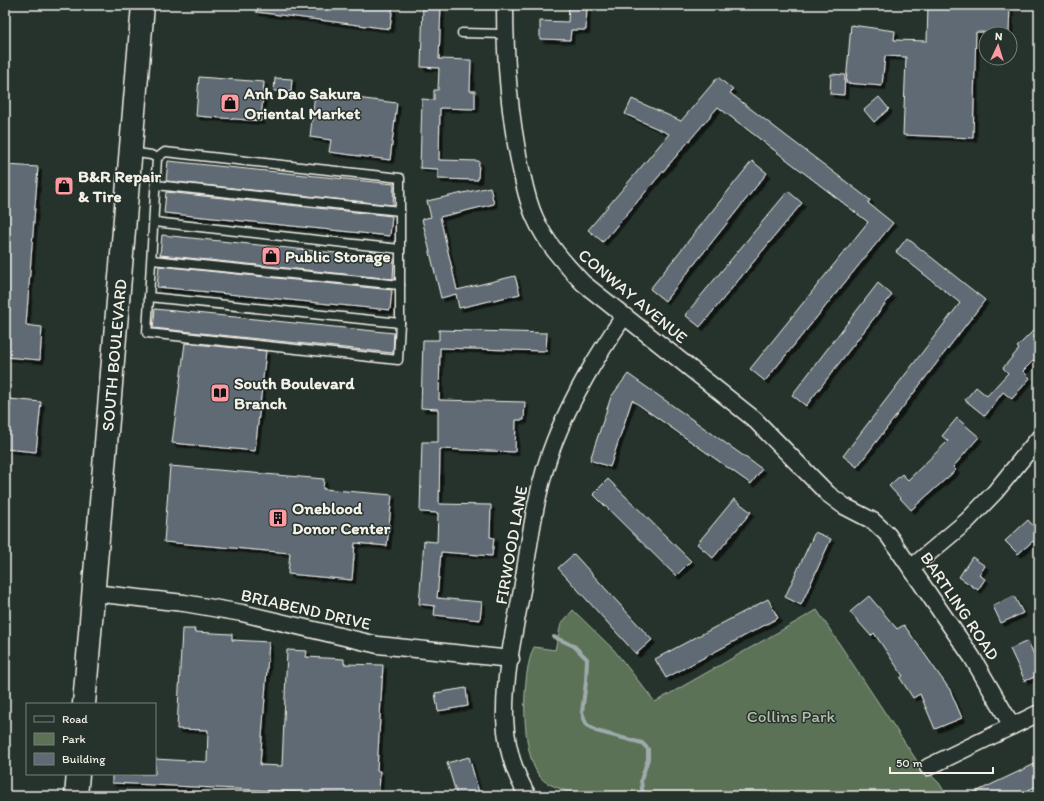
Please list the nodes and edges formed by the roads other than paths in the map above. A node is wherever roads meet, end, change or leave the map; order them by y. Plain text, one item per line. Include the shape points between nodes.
1 (143, 5) edge
2 (506, 5) edge
3 (462, 33) dead end
4 (506, 34) junction
5 (130, 152) junction
6 (157, 158) junction
7 (156, 185) junction
8 (400, 211) junction
9 (154, 222) junction
10 (400, 249) junction
11 (152, 260) junction
12 (400, 285) junction
13 (149, 297) junction
14 (624, 316) junction
15 (400, 323) junction
16 (1039, 438) edge
17 (865, 517) joint
18 (911, 568) junction
19 (94, 592) junction
20 (511, 659) junction
21 (84, 703) edge
22 (1039, 713) edge
23 (1012, 726) junction
24 (928, 767) dead end
25 (78, 775) edge
26 (76, 796) edge
27 (528, 796) edge

1 - 5 main road, SOUTH BOULEVARD
2 - 4 street, CONWAY AVENUE
3 - 4 lane
4 - 14 street, CONWAY AVENUE via 513,125 526,194 535,218 563,262 583,283
5 - 6 lane
5 - 19 main road, SOUTH BOULEVARD
6 - 7 lane
6 - 8 lane via 165,152 400,178
7 - 8 lane
7 - 9 lane
8 - 10 lane
9 - 10 lane
9 - 11 lane
10 - 12 lane
11 - 12 lane
11 - 13 lane
12 - 15 lane
13 - 15 lane
13 - 15 lane via 147,333 398,360
14 - 17 street, CONWAY AVENUE via 754,419 828,494
14 - 20 street, FIRWOOD LANE via 590,365 552,448 537,501
16 - 18 street via 995,492
17 - 18 street, BARTLING ROAD via 888,535
18 - 23 street, BARTLING ROAD via 972,657
19 - 20 street, BRIABEND DRIVE via 242,613 378,645
19 - 21 main road, SOUTH BOULEVARD
20 - 27 street, FIRWOOD LANE via 505,719 515,769
22 - 23 street
23 - 24 street
25 - 26 main road

